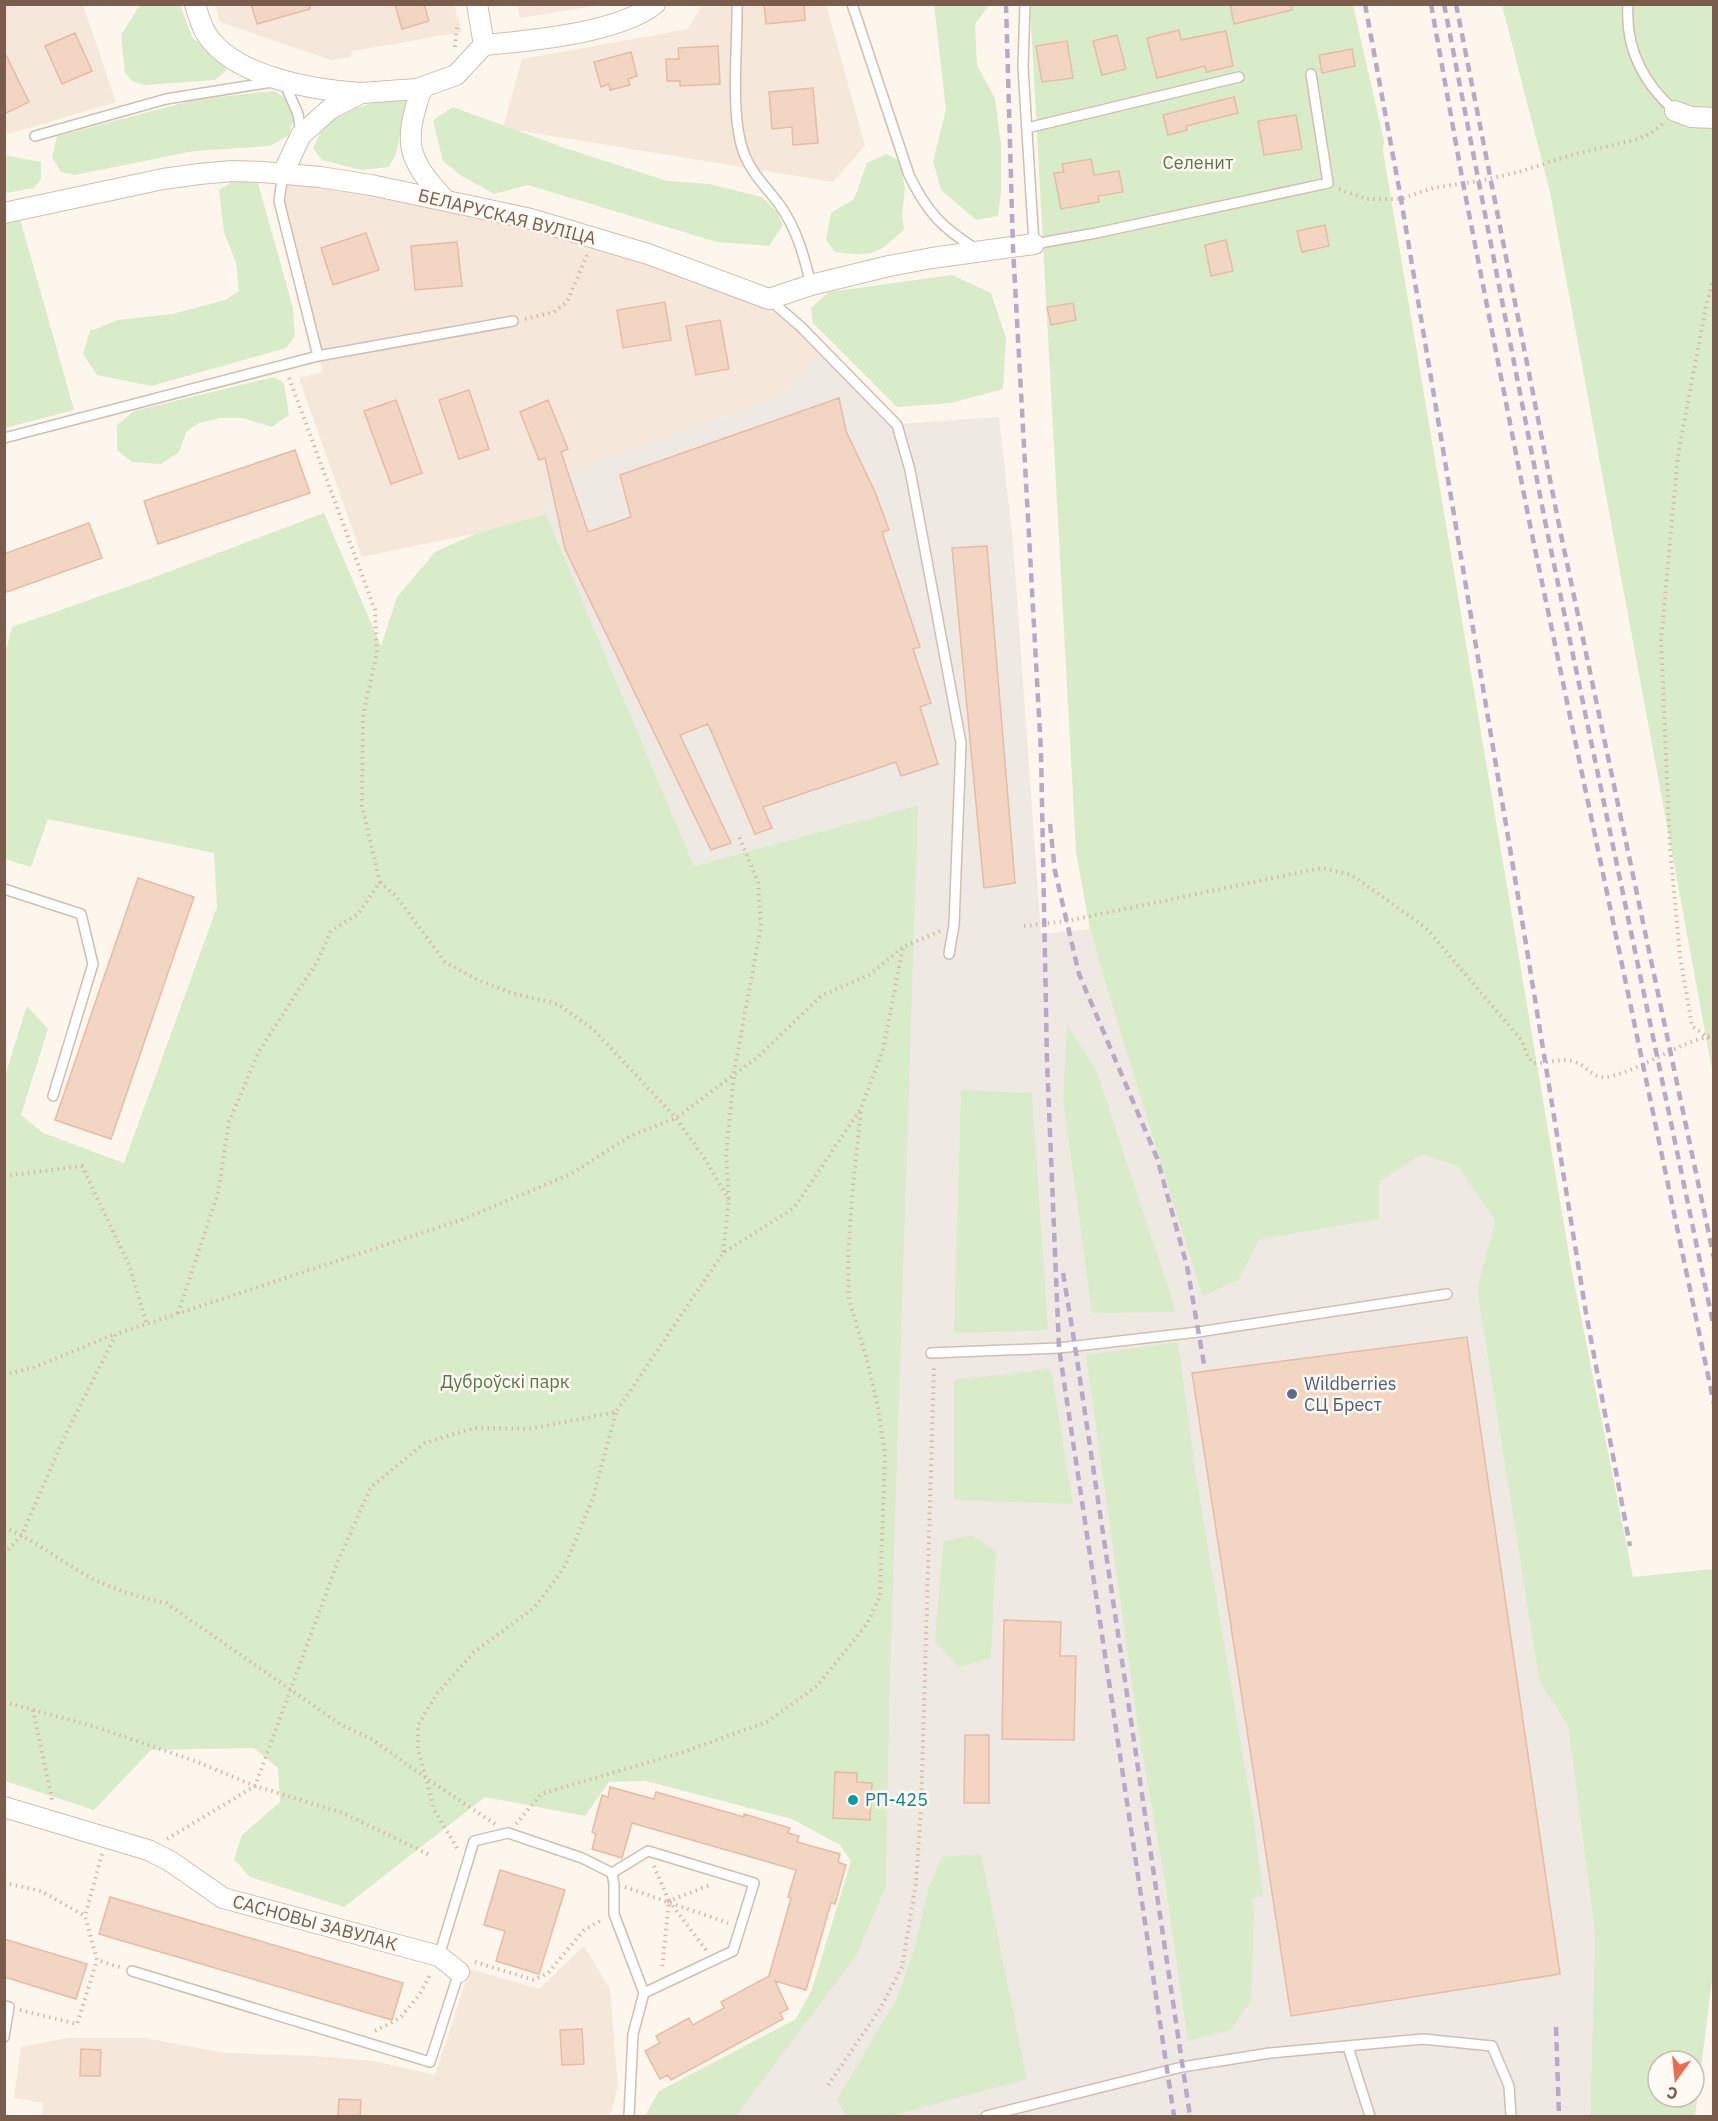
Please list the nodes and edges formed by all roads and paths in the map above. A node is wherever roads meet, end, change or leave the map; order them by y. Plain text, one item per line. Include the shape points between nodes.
1 (195, 4) edge
2 (477, 4) edge
3 (655, 4) edge
4 (737, 4) edge
5 (852, 4) edge
6 (1025, 4) edge
7 (1628, 4) edge
8 (483, 45) junction
9 (1311, 74) dead end
10 (1239, 77) dead end
11 (283, 80) junction
12 (422, 88) junction
13 (361, 93) junction
14 (1675, 111) junction
15 (1713, 118) edge
16 (1027, 128) junction
17 (301, 135) junction
18 (34, 136) dead end
19 (283, 173) junction
20 (1328, 183) junction
21 (446, 201) junction
22 (4, 213) edge
23 (594, 238) junction
24 (1034, 244) junction
25 (981, 252) junction
26 (1713, 278) edge
27 (811, 285) junction
28 (769, 299) junction
29 (513, 321) joint
30 (318, 356) junction
31 (284, 366) junction
32 (4, 438) edge
33 (738, 834) dead end
34 (380, 882) junction
35 (4, 889) edge
36 (954, 925) junction
37 (1024, 926) dead end
38 (903, 947) junction
39 (949, 954) dead end
40 (1713, 1034) edge
41 (1707, 1037) junction
42 (1713, 1043) edge
43 (734, 1073) junction
44 (53, 1096) dead end
45 (861, 1108) junction
46 (676, 1118) junction
47 (4, 1176) edge
48 (729, 1200) junction
49 (723, 1253) junction
50 (1447, 1294) dead end
51 (178, 1314) junction
52 (147, 1325) junction
53 (116, 1334) junction
54 (932, 1353) joint
55 (4, 1375) edge
56 (616, 1412) junction
57 (4, 1527) edge
58 (22, 1535) junction
59 (4, 1554) edge
60 (291, 1690) junction
61 (4, 1702) edge
62 (33, 1710) junction
63 (426, 1778) junction
64 (255, 1786) junction
65 (4, 1807) edge
66 (58, 1823) junction
67 (508, 1833) junction
68 (104, 1847) dead end
69 (148, 1850) junction
70 (648, 1851) junction
71 (432, 1856) dead end
72 (466, 1864) junction
73 (612, 1873) junction
74 (731, 1876) junction
75 (4, 1883) edge
76 (614, 1884) junction
77 (669, 1901) junction
78 (614, 1914) junction
79 (85, 1916) junction
80 (741, 1927) junction
81 (97, 1960) junction
82 (714, 1960) junction
83 (437, 1962) junction
84 (466, 1967) junction
85 (132, 1971) joint
86 (661, 1985) junction
87 (644, 1993) junction
88 (7, 2006) edge
89 (4, 2037) edge
90 (355, 2039) junction
91 (1348, 2047) junction
92 (828, 2085) dead end
93 (629, 2116) edge
94 (986, 2116) edge
95 (1370, 2116) edge
96 (1511, 2116) edge

1 - 11 street via 207,34 226,54
2 - 8 street
3 - 8 street via 624,22 597,29
4 - 27 lane via 739,137 753,172 792,225
5 - 25 lane via 909,175 921,200 938,221
6 - 16 lane via 1023,67
7 - 14 lane via 1628,32 1635,56 1652,87
8 - 12 street via 456,75
9 - 20 lane
10 - 16 lane
11 - 13 street
11 - 17 lane via 298,114
11 - 18 lane via 166,99
12 - 13 street
12 - 21 street via 412,119 411,152 419,169
13 - 17 street via 330,109
14 - 15 street via 1691,117
14 - 20 path via 1663,124 1638,139 1401,199 1366,199
16 - 24 lane
17 - 19 street
19 - 21 street, БЕЛАРУСКАЯ ВУЛІЦА via 371,185
19 - 22 street, БЕЛАРУСКАЯ ВУЛІЦА via 232,171 172,178
19 - 30 lane via 279,201
20 - 24 lane
21 - 23 street, БЕЛАРУСКАЯ ВУЛІЦА via 531,219
23 - 28 street, БЕЛАРУСКАЯ ВУЛІЦА
23 - 29 path via 567,302 554,312
24 - 25 street
25 - 27 street via 889,266
26 - 41 path via 1678,455 1660,641 1670,846 1680,956 1692,1026
27 - 28 street
28 - 36 lane via 897,424 910,470 961,743
29 - 30 lane
30 - 31 lane
31 - 32 lane
31 - 34 path via 375,610 377,653 363,715 362,806
33 - 43 path via 758,882 761,926
34 - 46 path via 396,896 445,962 512,993 558,1004 594,1030
34 - 51 path via 358,914 331,931 317,962 259,1051 229,1122 218,1193
35 - 44 lane via 81,914 93,964
36 - 38 path
36 - 39 lane
37 - 41 path via 1067,921 1321,868 1352,875 1426,928 1522,1041 1533,1063 1566,1060 1576,1062 1596,1077 1611,1076 1688,1041
38 - 43 path via 869,975 821,996 776,1040
38 - 45 path via 883,1050
40 - 41 path
41 - 42 path
43 - 46 path
43 - 48 path via 726,1155
45 - 49 path via 794,1208
45 - 67 path via 852,1196 849,1300 866,1356 885,1454 880,1596 867,1624 817,1686 766,1722 683,1752 541,1794
46 - 48 path
46 - 51 path via 630,1136 571,1174 460,1220
47 - 52 path via 82,1166 129,1265
48 - 49 path
49 - 56 path
50 - 54 lane via 1198,1332 1059,1348
51 - 52 path
52 - 53 path
53 - 55 path via 35,1367
53 - 58 path via 62,1442
54 - 92 path via 916,1883 902,1967 880,2009
56 - 60 path via 529,1430 474,1428 425,1443 370,1487
56 - 63 path via 592,1498 564,1568 534,1608 474,1652 436,1695 418,1725 418,1750
57 - 58 path
58 - 59 path
58 - 60 path via 87,1575 134,1597 166,1603
60 - 63 path
60 - 64 path
61 - 62 path
62 - 64 path via 93,1726
62 - 66 path
63 - 67 path
63 - 72 path via 434,1810
64 - 69 path
64 - 71 path via 343,1813
65 - 66 street, САСНОВЫ ЗАВУЛАК
66 - 69 street, САСНОВЫ ЗАВУЛАК
67 - 72 lane via 474,1841
67 - 73 lane via 582,1858
68 - 79 path
69 - 83 street, САСНОВЫ ЗАВУЛАК via 223,1898
70 - 73 lane
70 - 74 lane
70 - 77 path
72 - 83 lane
73 - 76 lane
74 - 77 path
74 - 80 lane via 754,1883
75 - 79 path via 41,1891
76 - 77 path
76 - 78 lane
77 - 80 path
77 - 82 path
77 - 86 path
78 - 84 path via 584,1930 548,1973 534,1980
78 - 87 lane
79 - 81 path
80 - 82 lane via 733,1951
81 - 85 path
81 - 88 path via 77,2024
82 - 86 lane
83 - 84 street, САСНОВЫ ЗАВУЛАК
83 - 90 path via 419,1995 400,2018
84 - 90 lane via 430,2062
85 - 90 lane
86 - 87 lane
87 - 93 lane via 633,2034
88 - 89 lane
91 - 94 lane via 1270,2053 1182,2067
91 - 95 lane
91 - 96 lane via 1423,2039 1492,2046 1509,2086

